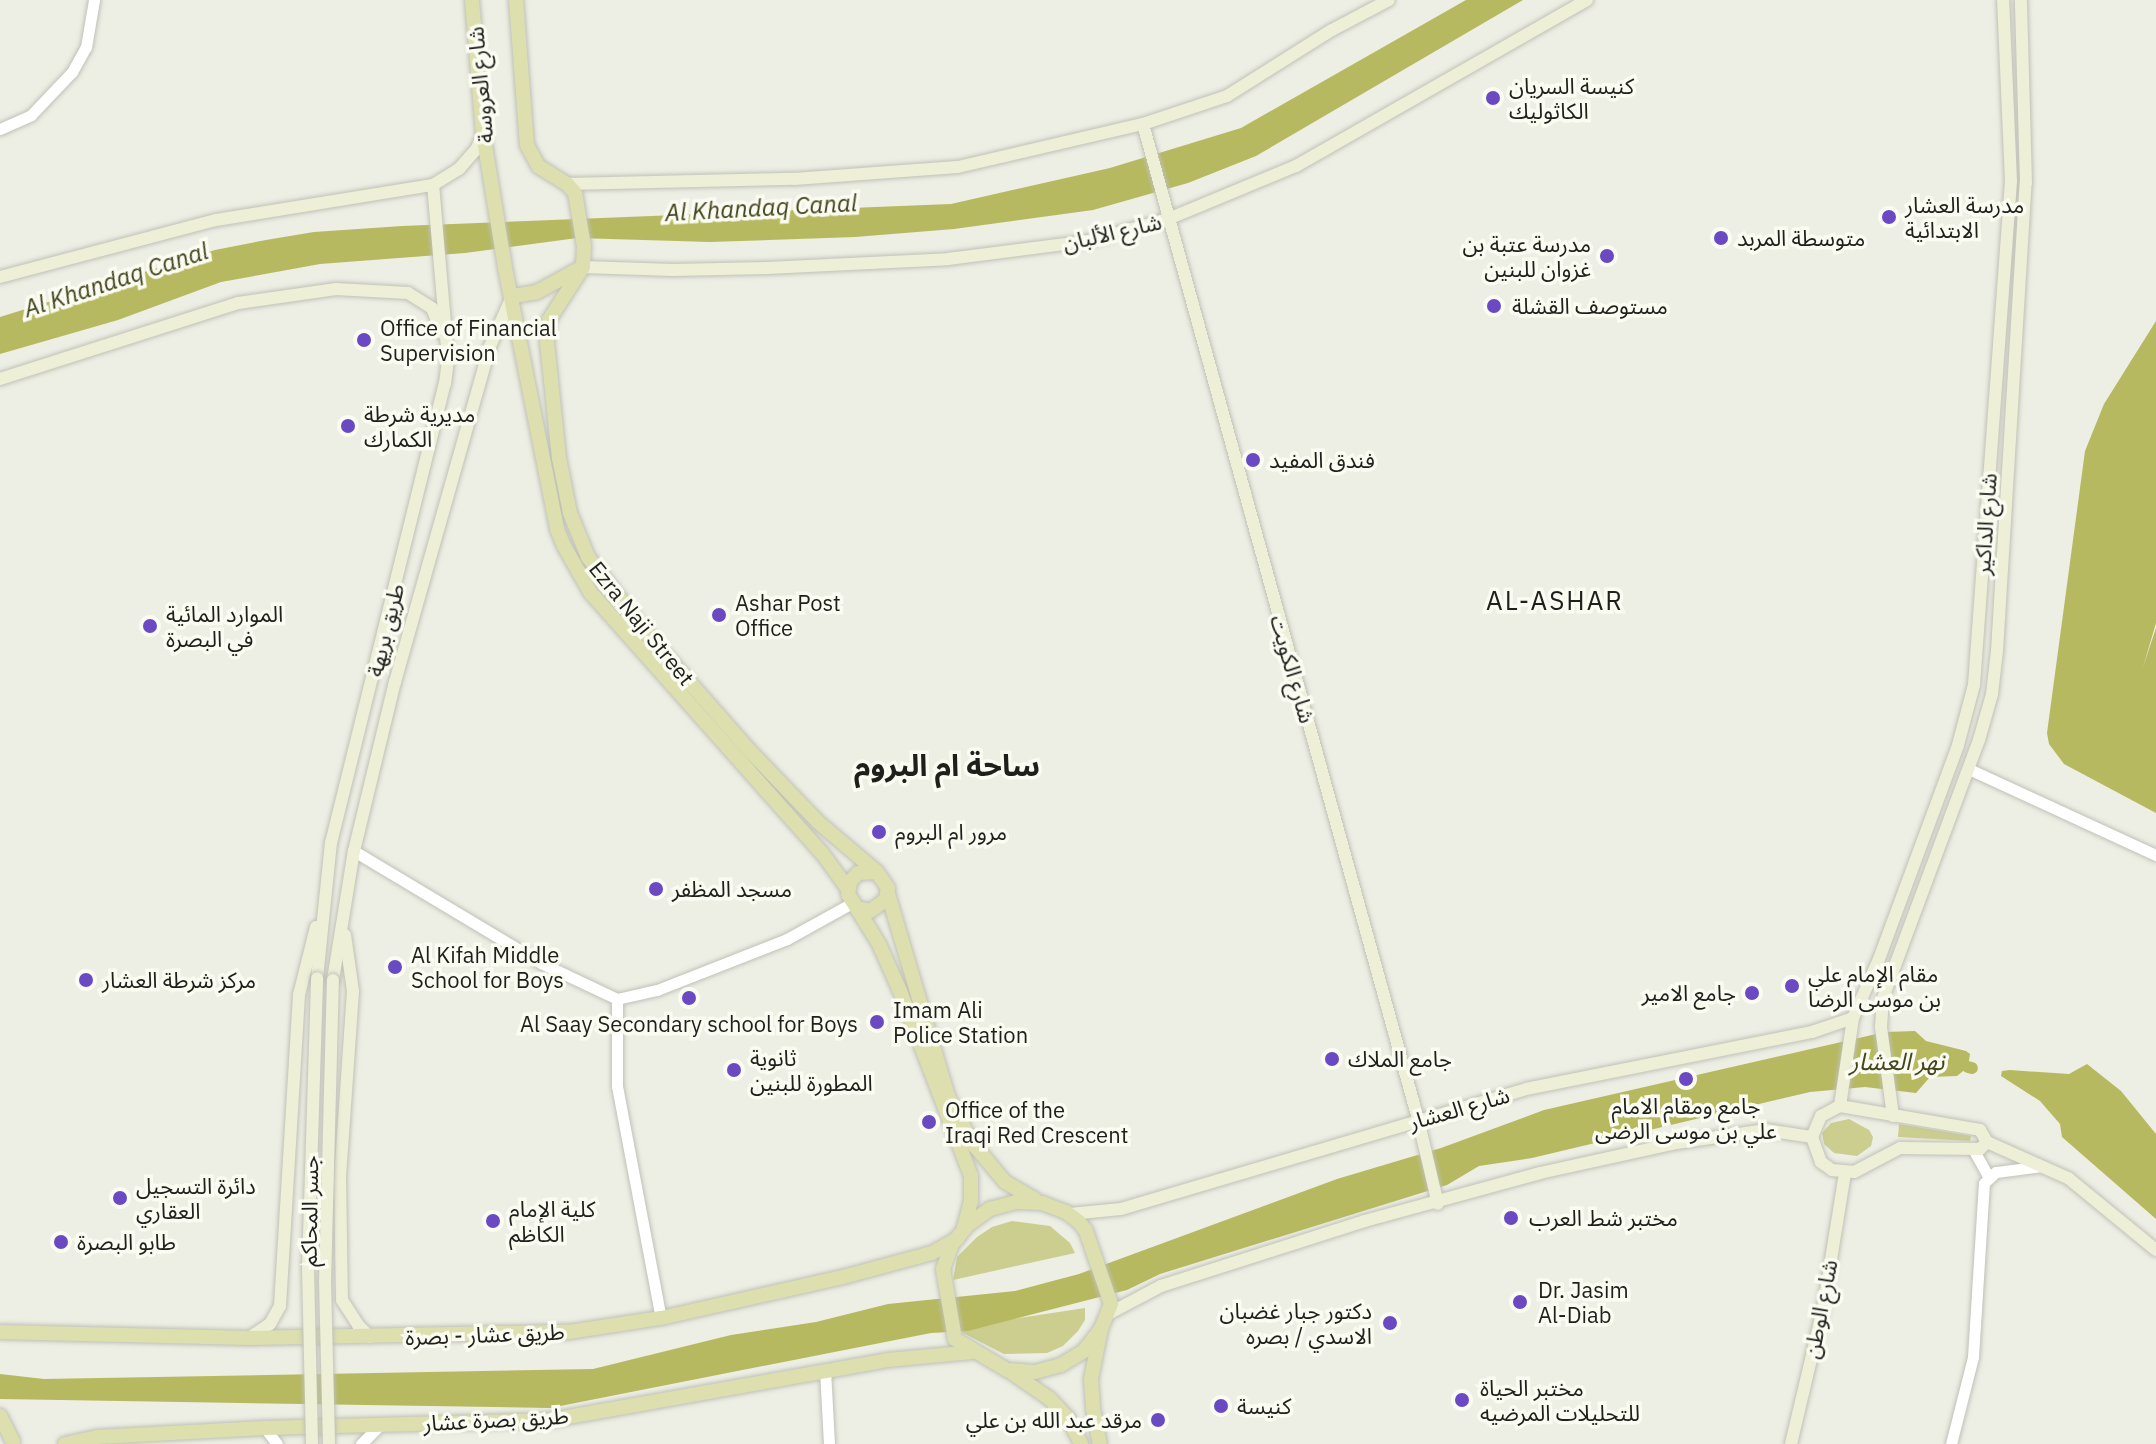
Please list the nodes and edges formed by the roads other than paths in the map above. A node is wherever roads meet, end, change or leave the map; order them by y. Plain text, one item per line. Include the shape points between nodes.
1 (94, 0) edge
2 (472, 0) edge
3 (516, 0) edge
4 (1389, 0) edge
5 (1587, 0) edge
6 (2003, 0) edge
7 (2021, 0) edge
8 (0, 129) edge
9 (1144, 130) junction
10 (483, 133) junction
11 (567, 184) junction
12 (433, 185) junction
13 (1167, 214) junction
14 (583, 267) junction
15 (505, 268) joint
16 (0, 277) edge
17 (513, 296) junction
18 (448, 359) junction
19 (0, 379) edge
20 (1980, 604) junction
21 (2000, 607) junction
22 (1969, 769) junction
23 (354, 851) junction
24 (2156, 855) edge
25 (877, 872) junction
26 (888, 894) junction
27 (853, 900) junction
28 (321, 917) junction
29 (343, 918) junction
30 (317, 978) joint
31 (333, 980) joint
32 (617, 999) junction
33 (1852, 1022) junction
34 (1840, 1106) junction
35 (1893, 1116) junction
36 (1418, 1119) junction
37 (1812, 1137) junction
38 (1987, 1142) junction
39 (1973, 1149) junction
40 (2043, 1166) junction
41 (1845, 1173) junction
42 (1988, 1176) junction
43 (1042, 1203) junction
44 (1438, 1204) junction
45 (1070, 1214) junction
46 (960, 1235) junction
47 (2156, 1250) edge
48 (1110, 1308) junction
49 (661, 1318) junction
50 (1101, 1329) junction
51 (0, 1332) edge
52 (370, 1337) junction
53 (249, 1338) junction
54 (972, 1352) junction
55 (825, 1370) junction
56 (1007, 1370) junction
57 (0, 1416) edge
58 (381, 1424) junction
59 (265, 1428) junction
60 (10, 1442) edge
61 (65, 1444) edge
62 (277, 1444) edge
63 (312, 1444) edge
64 (329, 1444) edge
65 (361, 1444) edge
66 (829, 1444) edge
67 (1081, 1444) edge
68 (1100, 1444) edge
69 (1791, 1444) edge
70 (1951, 1444) edge

1 - 8 street via 86,47 72,72 31,115
2 - 10 main road, شارع العروسة
3 - 11 main road, شارع العروسة via 527,145 538,166
4 - 9 main road via 1227,96
5 - 13 main road, شارع الألبان via 1296,166
6 - 20 main road, شارع الداكير via 2011,181
7 - 21 main road, شارع الداكير via 2026,183
9 - 11 main road via 958,167 794,179
9 - 13 main road, شارع الكويت
10 - 12 main road via 459,169
10 - 15 main road, شارع العروسة
11 - 14 main road via 578,202
12 - 16 main road via 229,217
12 - 18 main road, طريق بريهة
13 - 14 main road, شارع الألبان via 1088,241 948,259 751,269
13 - 36 main road, شارع الكويت
14 - 17 main road via 537,292
14 - 25 main road, Ezra Naji Street via 549,320 547,342 567,499 588,557 646,633 750,751 818,822
15 - 17 main road, Ezra Naji Street
17 - 23 main road, طريق بريهة via 490,346 474,401
17 - 27 main road, Ezra Naji Street via 557,529 572,564 590,592 822,853
18 - 19 main road via 439,320 420,299 391,290 336,289 238,303
18 - 28 main road, طريق بريهة via 412,529 335,828
20 - 21 main road
20 - 33 main road, شارع الداكير via 1967,718
21 - 22 main road, شارع الداكير via 1992,694
22 - 24 street
22 - 35 main road, شارع الداكير via 1890,975 1881,1027
23 - 29 main road, طريق بريهة
23 - 32 street via 541,963
25 - 26 main road via 886,881
25 - 27 main road via 858,873
26 - 27 main road via 877,909
26 - 43 main road via 958,1117 1005,1182
27 - 32 street via 787,939 657,990
27 - 46 main road, Ezra Naji Street via 900,991 971,1176 971,1201
28 - 30 main road, طريق بريهة
28 - 53 main road via 299,995 280,1306 270,1324
29 - 31 main road, طريق بريهة
29 - 52 main road via 353,991 340,1176 342,1300
30 - 63 main road, جسر المحاكم, bridge via 308,1268
31 - 64 main road, جسر المحاكم, bridge via 325,1282
32 - 49 street via 617,1086
33 - 34 main road, شارع الداكير
33 - 36 main road, شارع العشار via 1526,1089
34 - 35 main road
34 - 37 main road via 1821,1116
35 - 38 main road via 1980,1130
36 - 44 main road, شارع الكويت
36 - 45 main road, شارع العشار via 1121,1209
37 - 41 main road via 1821,1162
37 - 44 main road via 1766,1130 1676,1143 1540,1173
38 - 39 main road
38 - 40 main road
39 - 41 main road via 1900,1148
39 - 42 street
40 - 42 street
40 - 47 main road via 2093,1195
41 - 69 main road, شارع الوطن via 1823,1309
42 - 70 street via 1983,1187 1973,1357
43 - 45 main road
43 - 46 main road via 990,1209
44 - 48 main road via 1365,1221 1161,1286
45 - 48 main road via 1086,1231
46 - 49 main road, طريق عشار - بصرة via 932,1253
46 - 54 main road via 943,1269 955,1339
48 - 50 main road
49 - 52 main road, طريق عشار - بصرة via 569,1332
50 - 56 main road via 1084,1351 1061,1365 1035,1372
50 - 68 main road via 1091,1379
51 - 53 main road, طريق عشار - بصرة
52 - 53 main road, طريق عشار - بصرة
54 - 55 main road, طريق بصرة عشار
54 - 56 main road
55 - 58 main road, طريق بصرة عشار via 551,1420
55 - 66 street
56 - 67 main road via 1050,1399 1068,1418
57 - 60 main road
58 - 59 main road, طريق بصرة عشار
58 - 65 street
59 - 61 main road, طريق بصرة عشار via 97,1437
59 - 62 street

